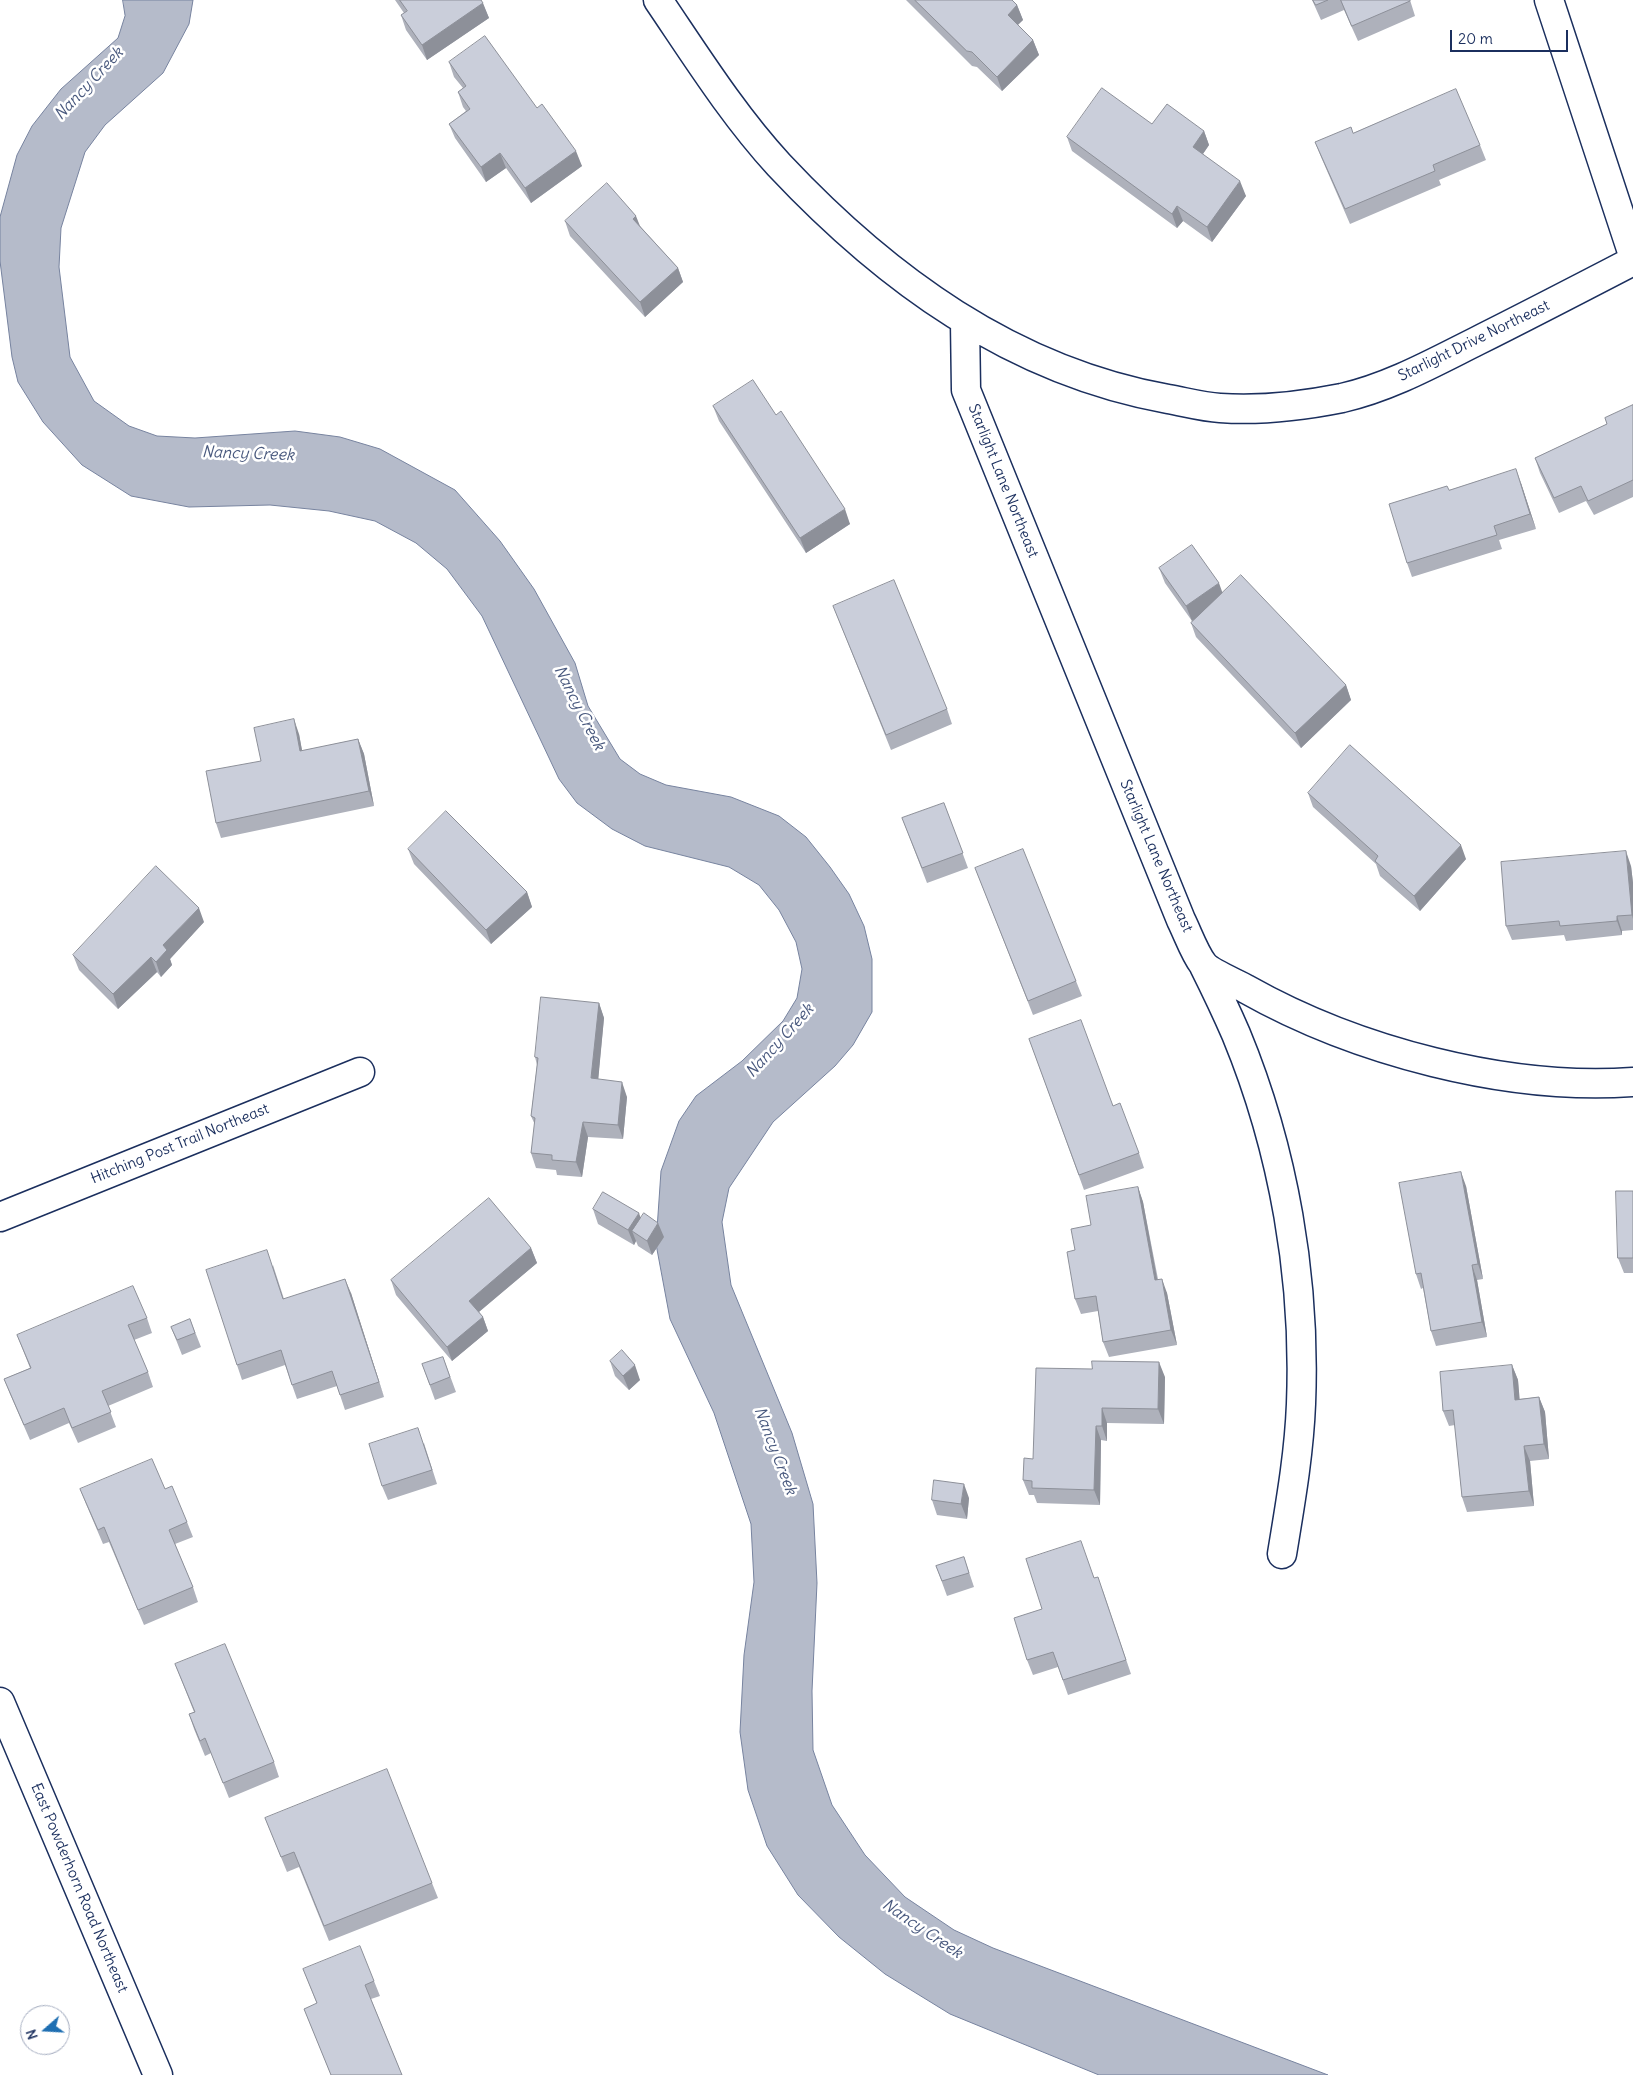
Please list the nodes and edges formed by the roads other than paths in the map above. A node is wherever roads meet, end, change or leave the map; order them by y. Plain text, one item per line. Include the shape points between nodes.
1 (658, 0) edge
2 (1549, 0) edge
3 (1633, 255) edge
4 (1633, 261) edge
5 (965, 322) junction
6 (1204, 966) junction
7 (360, 1072) dead end
8 (1633, 1082) edge
9 (0, 1217) edge
10 (1282, 1554) dead end
11 (0, 1702) edge
12 (158, 2075) edge

1 - 5 street, Starlight Drive Northeast via 725,98 778,163 834,220
2 - 3 street
4 - 5 street, Starlight Drive Northeast via 1406,377 1345,397 1282,408 1218,408 1124,391 1042,362
5 - 6 street, Starlight Lane Northeast via 966,390 1181,920
6 - 8 street via 1273,1004 1357,1040 1433,1062 1524,1079 1605,1084
6 - 10 street, Starlight Lane Northeast via 1236,1035 1261,1106 1281,1179 1294,1254 1301,1329 1301,1405 1294,1480
7 - 9 street, Hitching Post Trail Northeast
11 - 12 street, East Powderhorn Road Northeast

